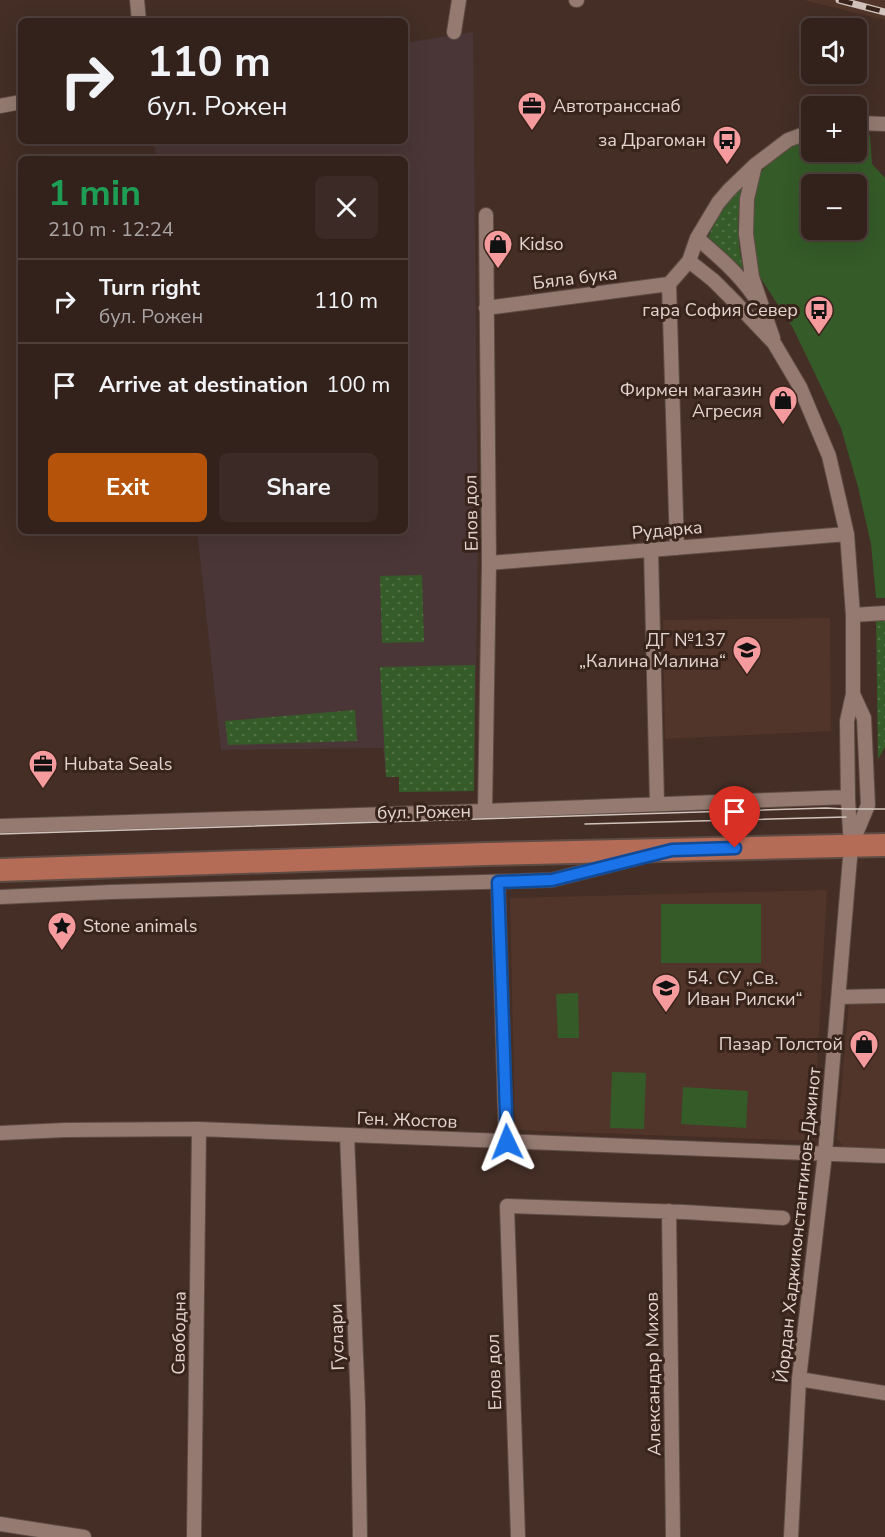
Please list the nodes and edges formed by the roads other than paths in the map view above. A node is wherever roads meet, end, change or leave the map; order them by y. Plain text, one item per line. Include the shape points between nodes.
1 (137, 0) edge
2 (459, 0) edge
3 (139, 18) edge
4 (454, 32) dead end
5 (18, 102) edge
6 (0, 105) edge
7 (867, 123) edge
8 (885, 124) edge
9 (801, 135) edge
10 (755, 165) junction
11 (486, 215) dead end
12 (697, 238) junction
13 (689, 261) junction
14 (669, 284) junction
15 (486, 308) junction
16 (763, 310) junction
17 (774, 343) junction
18 (847, 534) junction
19 (677, 548) junction
20 (651, 550) junction
21 (489, 563) junction
22 (885, 613) edge
23 (853, 615) junction
24 (853, 694) junction
25 (848, 796) junction
26 (657, 804) junction
27 (485, 811) junction
28 (0, 826) edge
29 (885, 845) edge
30 (851, 846) junction
31 (672, 850) junction
32 (0, 870) edge
33 (498, 882) junction
34 (0, 897) edge
35 (885, 996) edge
36 (839, 997) junction
37 (200, 1129) junction
38 (0, 1133) edge
39 (347, 1135) junction
40 (507, 1142) junction
41 (825, 1154) junction
42 (885, 1156) edge
43 (669, 1211) junction
44 (783, 1218) dead end
45 (799, 1379) junction
46 (885, 1393) edge
47 (0, 1524) edge
48 (84, 1537) edge
49 (194, 1537) edge
50 (360, 1537) edge
51 (518, 1537) edge
52 (673, 1537) edge
53 (791, 1537) edge

1 - 3 street
2 - 4 street
5 - 6 street
7 - 8 street
9 - 10 street
10 - 12 street via 717,202
10 - 16 street via 747,199 746,234 752,277
11 - 15 street, Елов дол
12 - 13 street
12 - 16 street via 725,262
13 - 14 street
13 - 17 street
14 - 15 street, Бяла бука
14 - 19 street
15 - 21 street, Елов дол
16 - 17 street
17 - 18 street via 800,387 829,456
18 - 19 street, Рударка
18 - 23 street
19 - 20 street, Рударка
20 - 21 street, Рударка
20 - 26 street
21 - 27 street, Елов дол
22 - 23 street
23 - 24 street
24 - 25 street via 847,721
24 - 30 street via 864,718 868,805
25 - 26 street, бул. Рожен
25 - 30 street
26 - 27 street, бул. Рожен
27 - 28 street, бул. Рожен
29 - 30 main road
30 - 31 main road
30 - 36 street, Йордан Хаджиконстантинов-Джинот
31 - 32 main road
31 - 33 street via 552,880
33 - 34 street
33 - 40 street
35 - 36 street
36 - 41 street, Йордан Хаджиконстантинов-Джинот
37 - 38 street, Ген. Жостов
37 - 39 street, Ген. Жостов
37 - 49 street, Свободна
39 - 40 street, Ген. Жостов
39 - 50 street, Гуслари
40 - 41 street, Ген. Жостов
41 - 42 street, Ген. Жостов
41 - 45 street, Йордан Хаджиконстантинов-Джинот
43 - 44 street
43 - 51 street, Елов дол via 507,1206
43 - 52 street, Александър Михов
45 - 46 street
45 - 53 street, Йордан Хаджиконстантинов-Джинот
47 - 48 street

